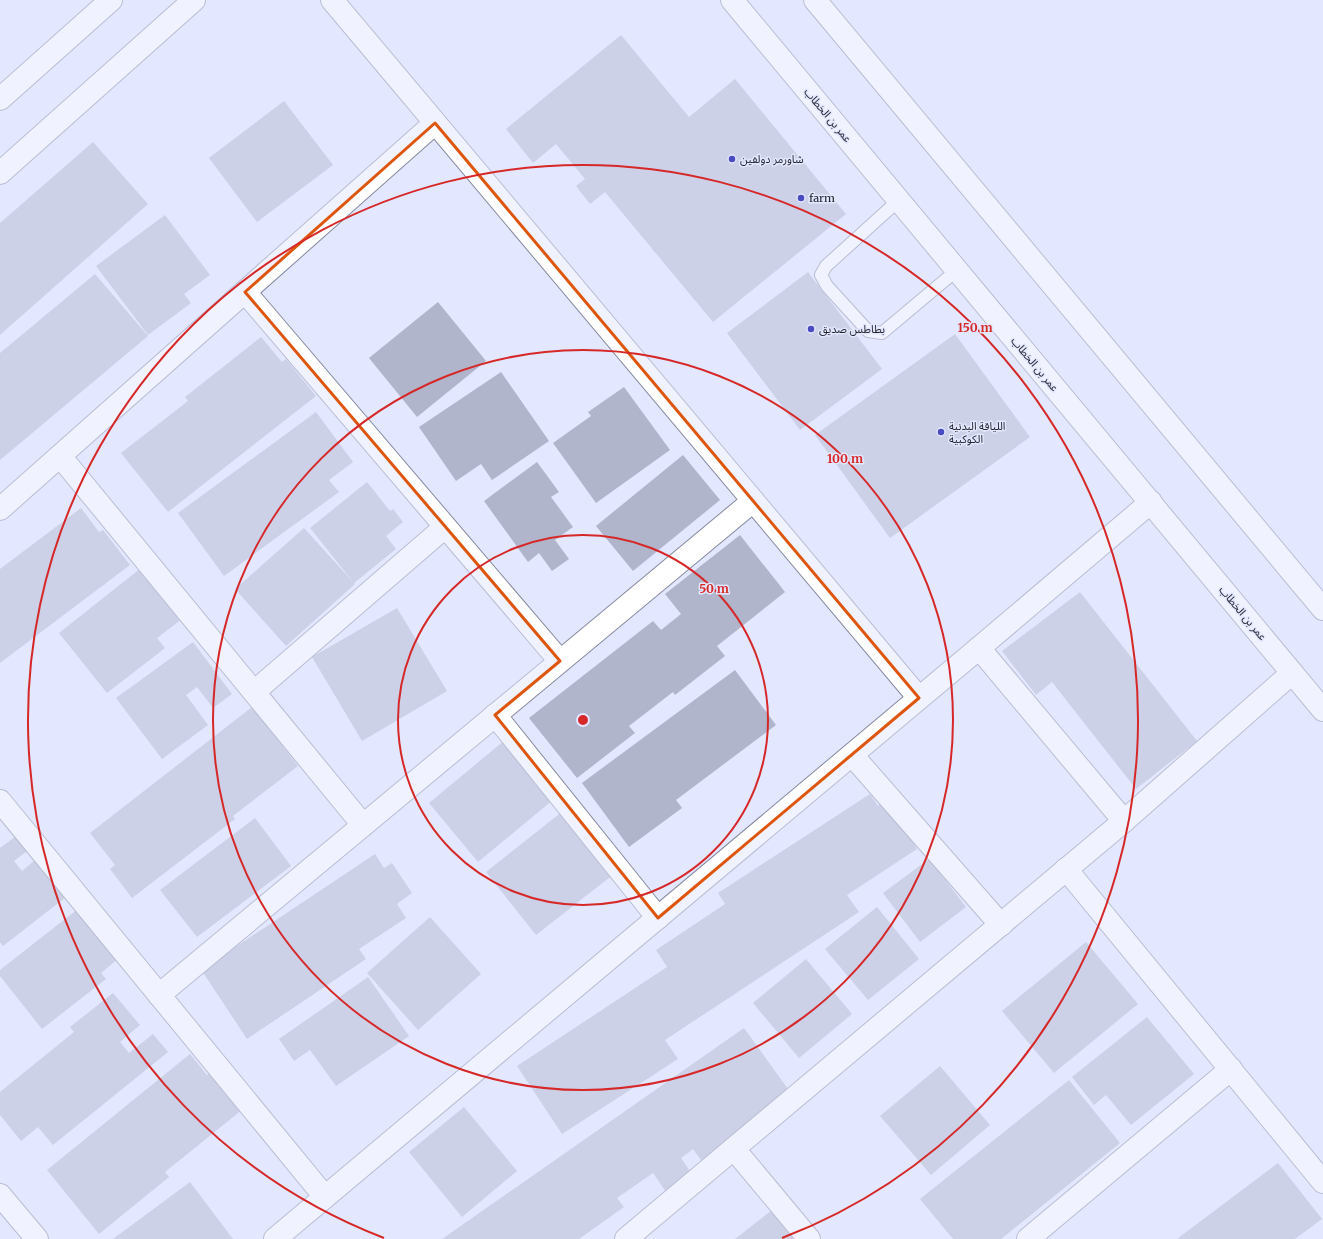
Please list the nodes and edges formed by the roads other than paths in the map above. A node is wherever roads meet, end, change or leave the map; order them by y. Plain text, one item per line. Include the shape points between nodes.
1 (111, 0) edge
2 (194, 0) edge
3 (332, 0) edge
4 (732, 0) edge
5 (815, 0) edge
6 (0, 99) edge
7 (435, 123) junction
8 (0, 173) edge
9 (899, 200) junction
10 (956, 270) junction
11 (245, 292) junction
12 (60, 456) junction
13 (753, 501) junction
14 (1151, 502) junction
15 (0, 509) edge
16 (446, 527) junction
17 (1323, 609) edge
18 (979, 648) junction
19 (560, 661) junction
20 (1292, 673) junction
21 (254, 692) junction
22 (919, 698) junction
23 (1323, 710) edge
24 (495, 715) junction
25 (852, 755) junction
26 (0, 801) edge
27 (1124, 821) junction
28 (363, 825) junction
29 (1066, 869) junction
30 (658, 918) junction
31 (1000, 925) junction
32 (159, 995) junction
33 (1231, 1069) junction
34 (734, 1149) junction
35 (1323, 1182) edge
36 (0, 1195) edge
37 (325, 1198) junction
38 (1034, 1237) edge
39 (37, 1239) edge
40 (275, 1239) edge
41 (626, 1239) edge
42 (809, 1239) edge

1 - 6 street
2 - 8 street
3 - 7 street
4 - 9 street, عمر بن الخطاب
5 - 17 street
7 - 11 street
7 - 13 street
9 - 10 street, عمر بن الخطاب
9 - 10 lane via 826,266 821,275 827,286 868,331 882,333
10 - 14 street, عمر بن الخطاب
11 - 12 street
11 - 16 street
12 - 15 street
12 - 21 street
13 - 19 street
13 - 22 street
14 - 18 street
14 - 20 street, عمر بن الخطاب
16 - 19 street
16 - 21 street
18 - 22 street
18 - 27 street
19 - 24 street
20 - 23 street, عمر بن الخطاب
20 - 27 street
21 - 28 street
22 - 25 street
24 - 28 street
24 - 30 street
25 - 30 street
25 - 31 street
26 - 32 street
27 - 29 street
28 - 32 street
29 - 31 street
29 - 33 street
30 - 37 street
31 - 34 street
32 - 37 street
33 - 35 street
33 - 38 street
34 - 41 street
34 - 42 street
36 - 39 street
37 - 40 street

